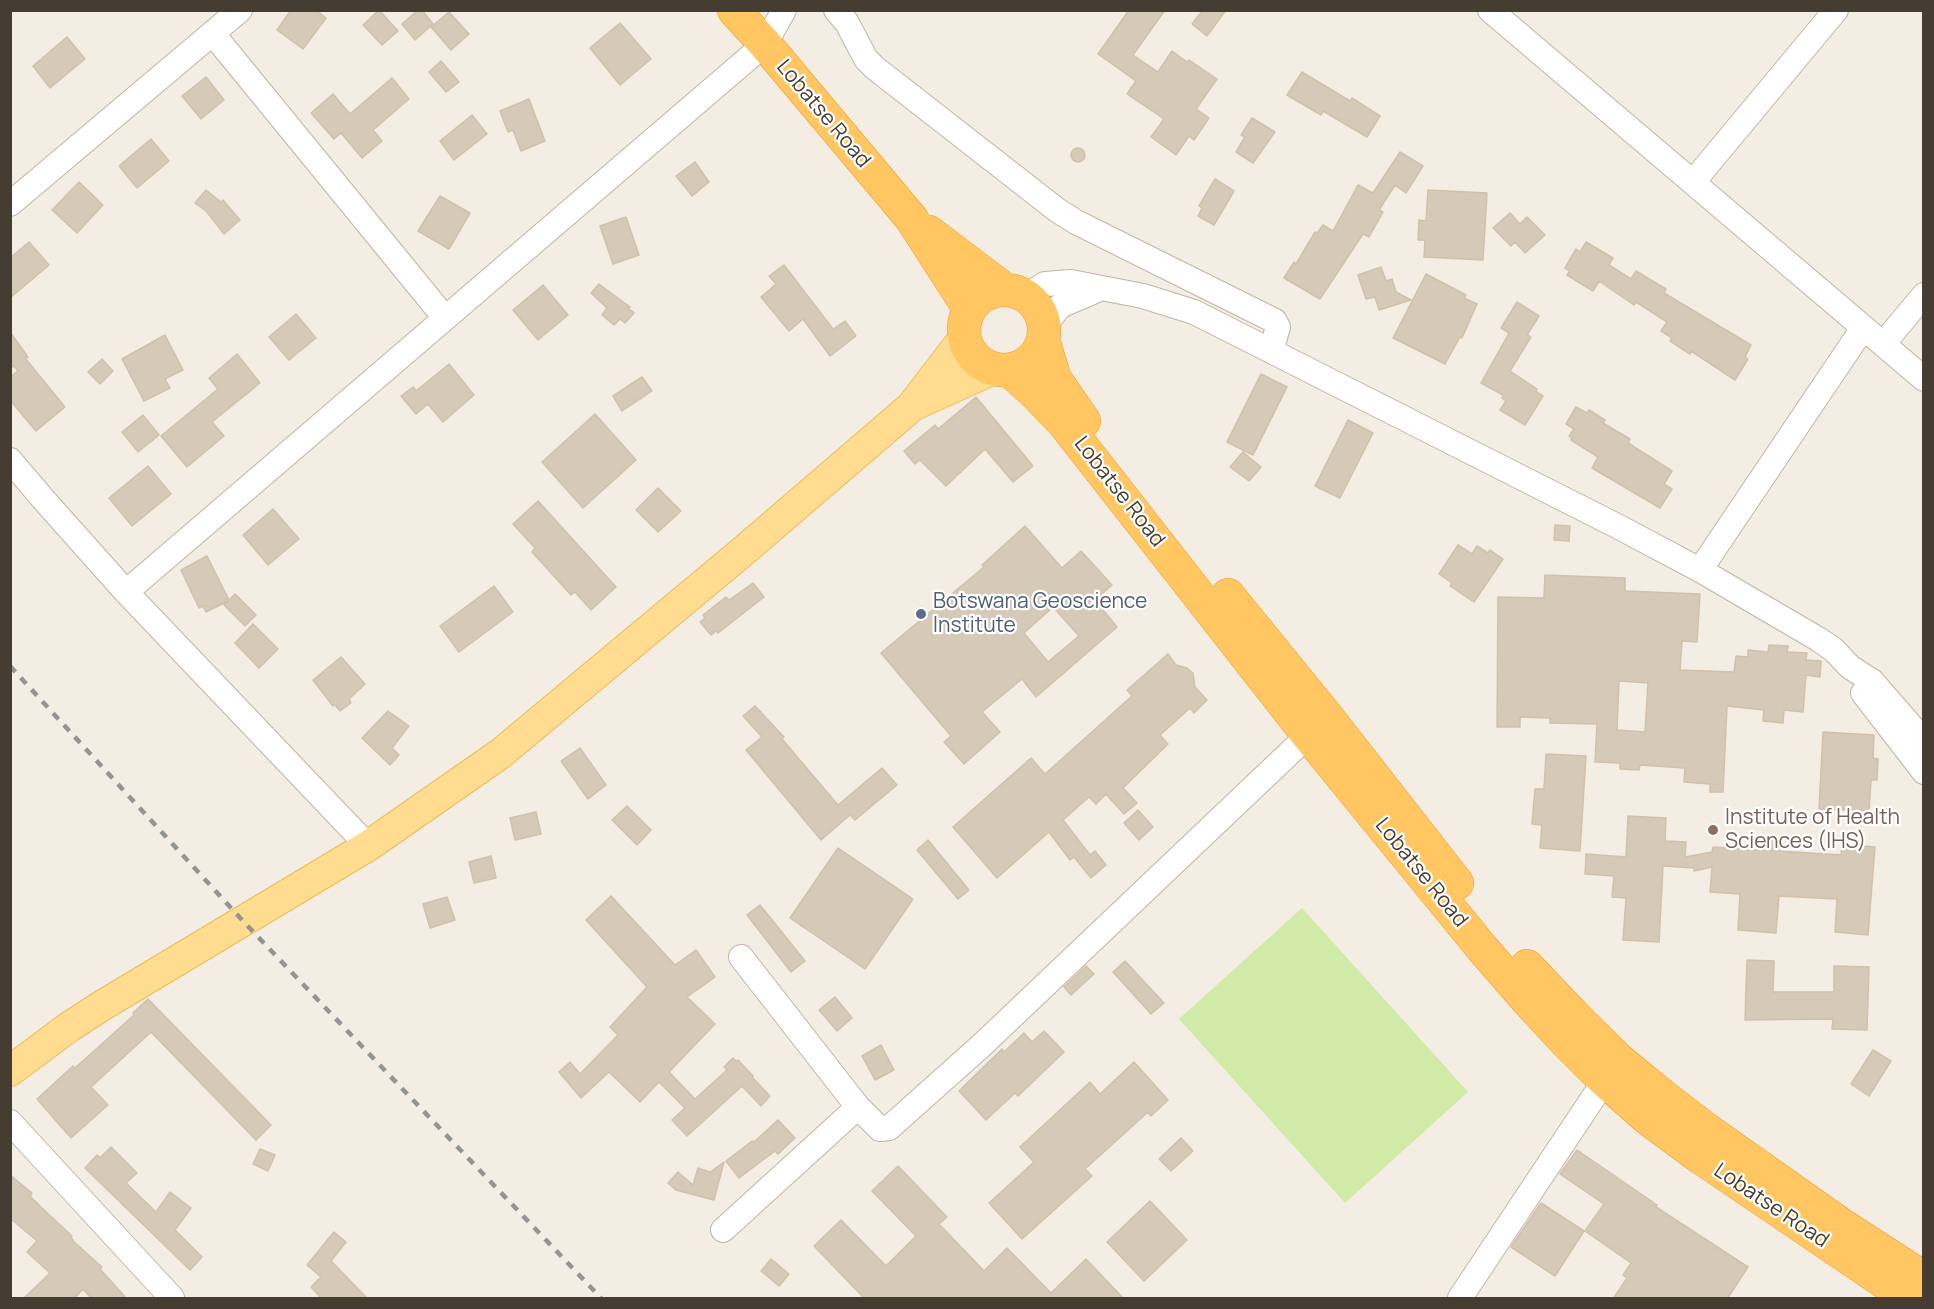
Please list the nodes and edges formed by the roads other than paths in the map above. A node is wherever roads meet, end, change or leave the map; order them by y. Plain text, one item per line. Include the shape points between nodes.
1 (240, 10) edge
2 (734, 10) edge
3 (784, 10) edge
4 (836, 10) edge
5 (1836, 10) edge
6 (1497, 13) edge
7 (213, 34) junction
8 (765, 44) junction
9 (1693, 182) junction
10 (10, 204) edge
11 (911, 218) junction
12 (1102, 288) junction
13 (1015, 292) junction
14 (1923, 295) edge
15 (445, 318) junction
16 (966, 323) junction
17 (1863, 328) junction
18 (1044, 333) junction
19 (1883, 344) junction
20 (1271, 351) junction
21 (1001, 370) junction
22 (1923, 379) edge
23 (911, 406) junction
24 (10, 460) edge
25 (1700, 570) junction
26 (126, 592) junction
27 (1850, 667) junction
28 (1318, 726) junction
29 (1923, 741) edge
30 (1923, 772) edge
31 (368, 846) junction
32 (741, 957) dead end
33 (1612, 1070) junction
34 (10, 1071) edge
35 (858, 1107) junction
36 (10, 1122) edge
37 (723, 1230) dead end
38 (1923, 1278) edge
39 (172, 1299) edge
40 (1460, 1299) edge
41 (1908, 1299) edge

1 - 7 street
2 - 8 highway, Lobatse Road
3 - 8 street
4 - 20 street via 875,68 1057,210 1275,321 1278,327
5 - 9 street
6 - 9 street
7 - 10 street
7 - 15 street
8 - 11 highway, Lobatse Road
8 - 15 street
9 - 17 street
11 - 13 highway, Lobatse Road
11 - 16 highway, Lobatse Road
12 - 13 street via 1058,282
12 - 18 street via 1060,306
12 - 20 street via 1170,303
13 - 16 highway via 991,291 978,298
13 - 18 highway, Lobatse Road via 1039,308
14 - 19 street
15 - 26 street
16 - 21 highway, Lobatse Road via 969,352 980,363
16 - 23 main road
17 - 19 street
17 - 25 street
18 - 21 highway via 1036,355 1024,365
18 - 28 highway, Lobatse Road via 1055,379 1078,413
19 - 22 street
20 - 25 street
21 - 23 main road
21 - 28 highway, Lobatse Road via 1033,391 1063,422
23 - 31 main road via 500,754
24 - 26 street
25 - 27 street via 1818,639
26 - 31 street
27 - 29 street via 1872,681
27 - 30 street via 1860,690
28 - 33 highway, Lobatse Road via 1456,881
28 - 35 street via 894,1125 880,1129
31 - 34 main road via 103,1005
32 - 35 street
33 - 38 highway, Lobatse Road
33 - 40 street
33 - 41 highway, Lobatse Road via 1647,1118
35 - 37 street
36 - 39 street

